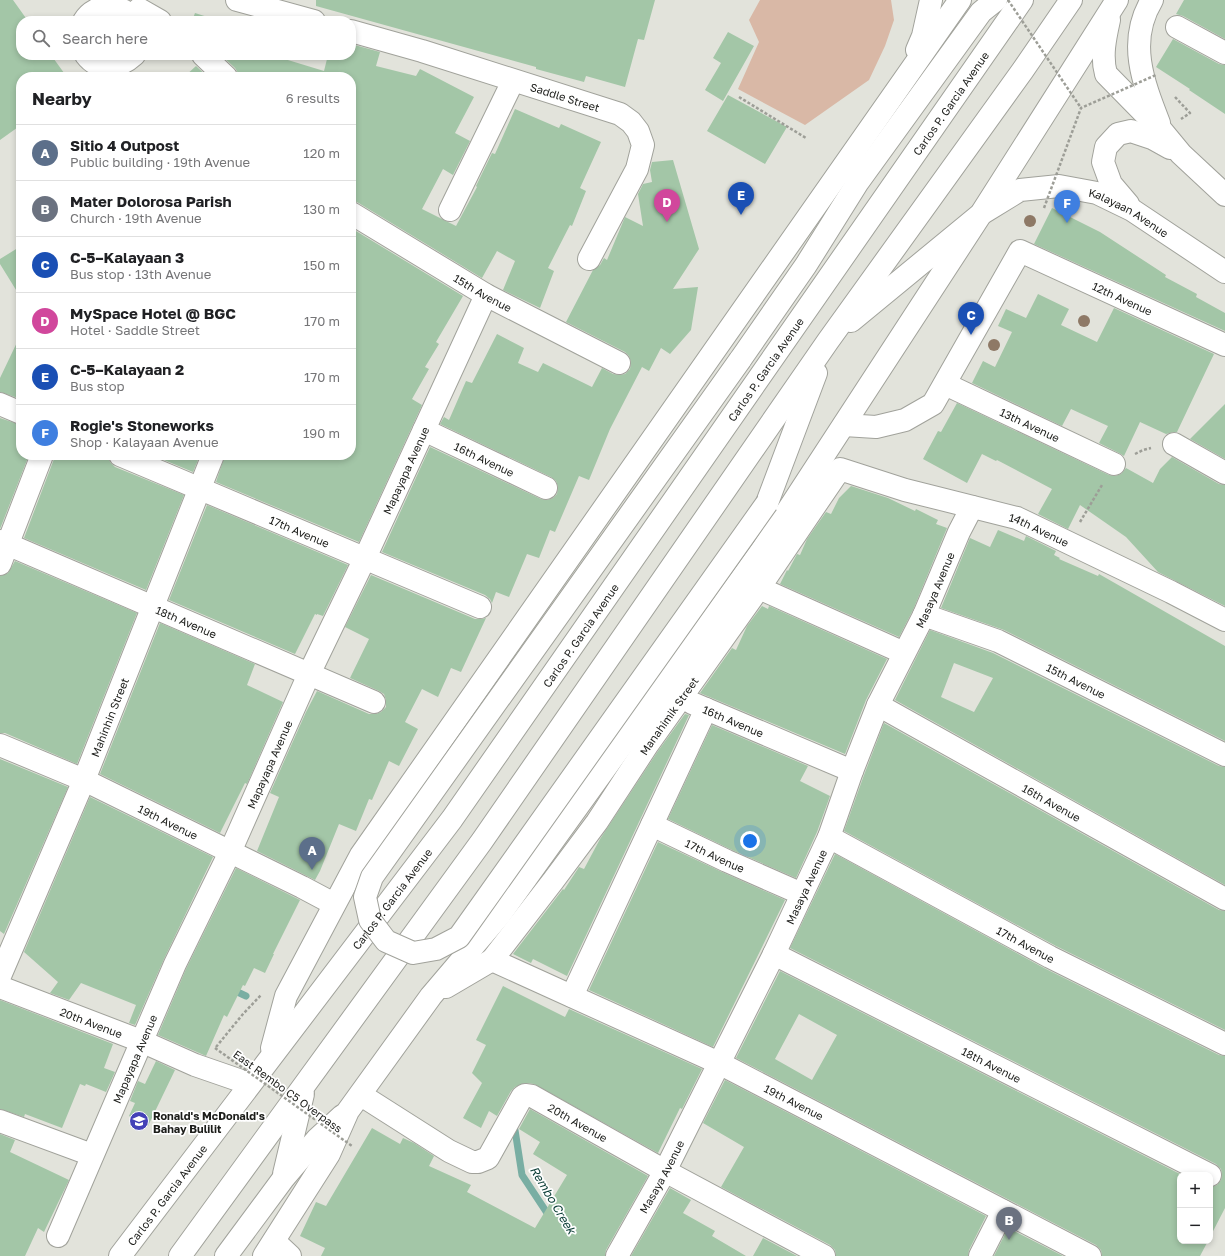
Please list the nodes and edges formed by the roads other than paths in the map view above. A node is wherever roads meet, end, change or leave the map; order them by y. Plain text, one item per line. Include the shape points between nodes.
1 (237, 0) edge
2 (932, 0) edge
3 (960, 0) edge
4 (996, 0) edge
5 (1022, 0) edge
6 (1072, 0) edge
7 (1152, 0) edge
8 (1115, 4) edge
9 (87, 11) edge
10 (138, 12) edge
11 (148, 16) edge
12 (296, 16) edge
13 (1177, 27) dead end
14 (356, 32) edge
15 (1225, 53) edge
16 (92, 60) edge
17 (209, 60) edge
18 (122, 66) edge
19 (221, 72) edge
20 (905, 79) junction
21 (513, 81) junction
22 (1162, 131) junction
23 (1181, 154) junction
24 (858, 182) junction
25 (1225, 196) edge
26 (450, 210) dead end
27 (1132, 210) junction
28 (981, 214) junction
29 (356, 216) edge
30 (589, 259) dead end
31 (1225, 272) edge
32 (486, 295) junction
33 (828, 341) junction
34 (1225, 345) edge
35 (619, 363) dead end
36 (945, 384) junction
37 (0, 404) edge
38 (16, 411) edge
39 (844, 426) junction
40 (424, 430) junction
41 (1174, 444) dead end
42 (40, 460) edge
43 (132, 460) edge
44 (211, 460) edge
45 (1114, 464) dead end
46 (840, 469) joint
47 (1225, 472) edge
48 (546, 488) dead end
49 (200, 489) junction
50 (972, 507) junction
51 (2, 550) edge
52 (365, 558) junction
53 (759, 588) junction
54 (153, 607) junction
55 (480, 607) dead end
56 (924, 615) junction
57 (1225, 620) edge
58 (904, 653) junction
59 (309, 674) junction
60 (682, 698) junction
61 (374, 702) dead end
62 (878, 706) junction
63 (706, 709) junction
64 (0, 745) edge
65 (1225, 755) edge
66 (852, 771) junction
67 (84, 780) junction
68 (652, 825) junction
69 (829, 837) junction
70 (230, 852) junction
71 (802, 894) junction
72 (1225, 899) edge
73 (334, 904) junction
74 (774, 954) junction
75 (492, 960) junction
76 (0, 976) edge
77 (0, 987) edge
78 (431, 996) junction
79 (572, 996) junction
80 (141, 1041) junction
81 (1225, 1044) edge
82 (269, 1059) junction
83 (719, 1063) junction
84 (250, 1084) junction
85 (305, 1085) junction
86 (354, 1103) junction
87 (0, 1121) edge
88 (92, 1155) junction
89 (665, 1171) junction
90 (1204, 1172) edge
91 (1213, 1177) edge
92 (283, 1179) junction
93 (1225, 1183) edge
94 (1003, 1211) junction
95 (58, 1236) dead end
96 (269, 1248) edge
97 (120, 1256) edge
98 (180, 1256) edge
99 (226, 1256) edge
100 (290, 1256) edge
101 (617, 1256) edge
102 (824, 1256) edge
103 (980, 1256) edge
104 (1090, 1256) edge

1 - 12 street
2 - 20 street via 923,36
3 - 20 street
4 - 24 street via 981,12
5 - 82 street, Carlos P. Garcia Avenue via 452,819
6 - 33 street
7 - 22 street via 1145,12 1140,30 1139,56 1146,89
8 - 22 street via 1105,39 1103,65 1106,74
8 - 28 street
9 - 10 street via 115,7
10 - 11 street
13 - 15 street
14 - 21 street, Saddle Street
16 - 18 street via 106,67
17 - 19 street
20 - 24 street
20 - 73 street via 361,855
21 - 26 street
21 - 30 street, Saddle Street via 620,114 638,131 643,145 637,169
22 - 23 street
23 - 25 street
23 - 27 street via 1152,138 1131,131 1118,134 1106,147 1103,162 1111,184
24 - 33 street, bridge via 806,265 740,360 372,877 366,897 370,920 386,941 414,953 436,949 459,937 767,502
27 - 28 street, Kalayaan Avenue via 1097,193 1059,186 1020,190
27 - 31 street, Kalayaan Avenue
28 - 33 street
28 - 39 street
29 - 32 street, 15th Avenue
32 - 35 street, 15th Avenue
32 - 40 street, Mapayapa Avenue
33 - 85 street via 482,841
34 - 36 street, 12th Avenue via 1020,251
36 - 39 street via 933,404 905,420 876,427
36 - 45 street, 13th Avenue
37 - 38 street
39 - 78 street via 762,550 499,916
40 - 48 street, 16th Avenue
40 - 52 street, Mapayapa Avenue
41 - 47 street
42 - 51 street
43 - 49 street, 17th Avenue
44 - 49 street, Mahinhin Street
46 - 50 street, 14th Avenue via 905,490
46 - 53 street, Manahimik Street
49 - 52 street, 17th Avenue
49 - 54 street, Mahinhin Street
50 - 56 street, Masaya Avenue
50 - 57 street, 14th Avenue via 1017,518
51 - 54 street, 18th Avenue
52 - 55 street, 17th Avenue
52 - 59 street, Mapayapa Avenue
53 - 58 street
53 - 60 street, Manahimik Street
54 - 59 street, 18th Avenue
54 - 67 street, Mahinhin Street
56 - 58 street, Masaya Avenue
56 - 65 street, 15th Avenue via 998,641
58 - 62 street, Masaya Avenue
59 - 61 street, 18th Avenue
59 - 70 street, Mapayapa Avenue
60 - 63 street, 16th Avenue
60 - 75 street, Manahimik Street via 575,852
62 - 66 street, Masaya Avenue
62 - 72 street, 16th Avenue
63 - 66 street, 16th Avenue
63 - 68 street
64 - 67 street, 19th Avenue
66 - 69 street, Masaya Avenue
67 - 70 street, 19th Avenue
67 - 76 street, Mahinhin Street
68 - 71 street, 17th Avenue
68 - 79 street
69 - 71 street, Masaya Avenue
69 - 81 street, 17th Avenue via 1050,957
70 - 73 street, 19th Avenue
70 - 80 street, Mapayapa Avenue via 175,964
71 - 74 street, Masaya Avenue
73 - 82 street via 286,996
74 - 83 street, Masaya Avenue
74 - 90 street, 18th Avenue
75 - 78 street
75 - 79 street, 19th Avenue
77 - 80 street, 20th Avenue
78 - 86 street
79 - 83 street, 19th Avenue
80 - 84 street, 20th Avenue via 195,1065
80 - 88 street, Mapayapa Avenue
82 - 84 street, Carlos P. Garcia Avenue
83 - 89 street, Masaya Avenue
83 - 94 street, 19th Avenue
84 - 97 street, Carlos P. Garcia Avenue
85 - 92 street
85 - 98 street
86 - 89 street, 20th Avenue via 472,1162 478,1162 488,1158 520,1101 528,1094
86 - 92 street via 317,1139
86 - 96 street via 329,1154
87 - 88 street
88 - 95 street, Mapayapa Avenue
89 - 101 street, Masaya Avenue
89 - 102 street, 20th Avenue
91 - 93 street, 18th Avenue
92 - 99 street
94 - 103 street
94 - 104 street, 19th Avenue
96 - 100 street

